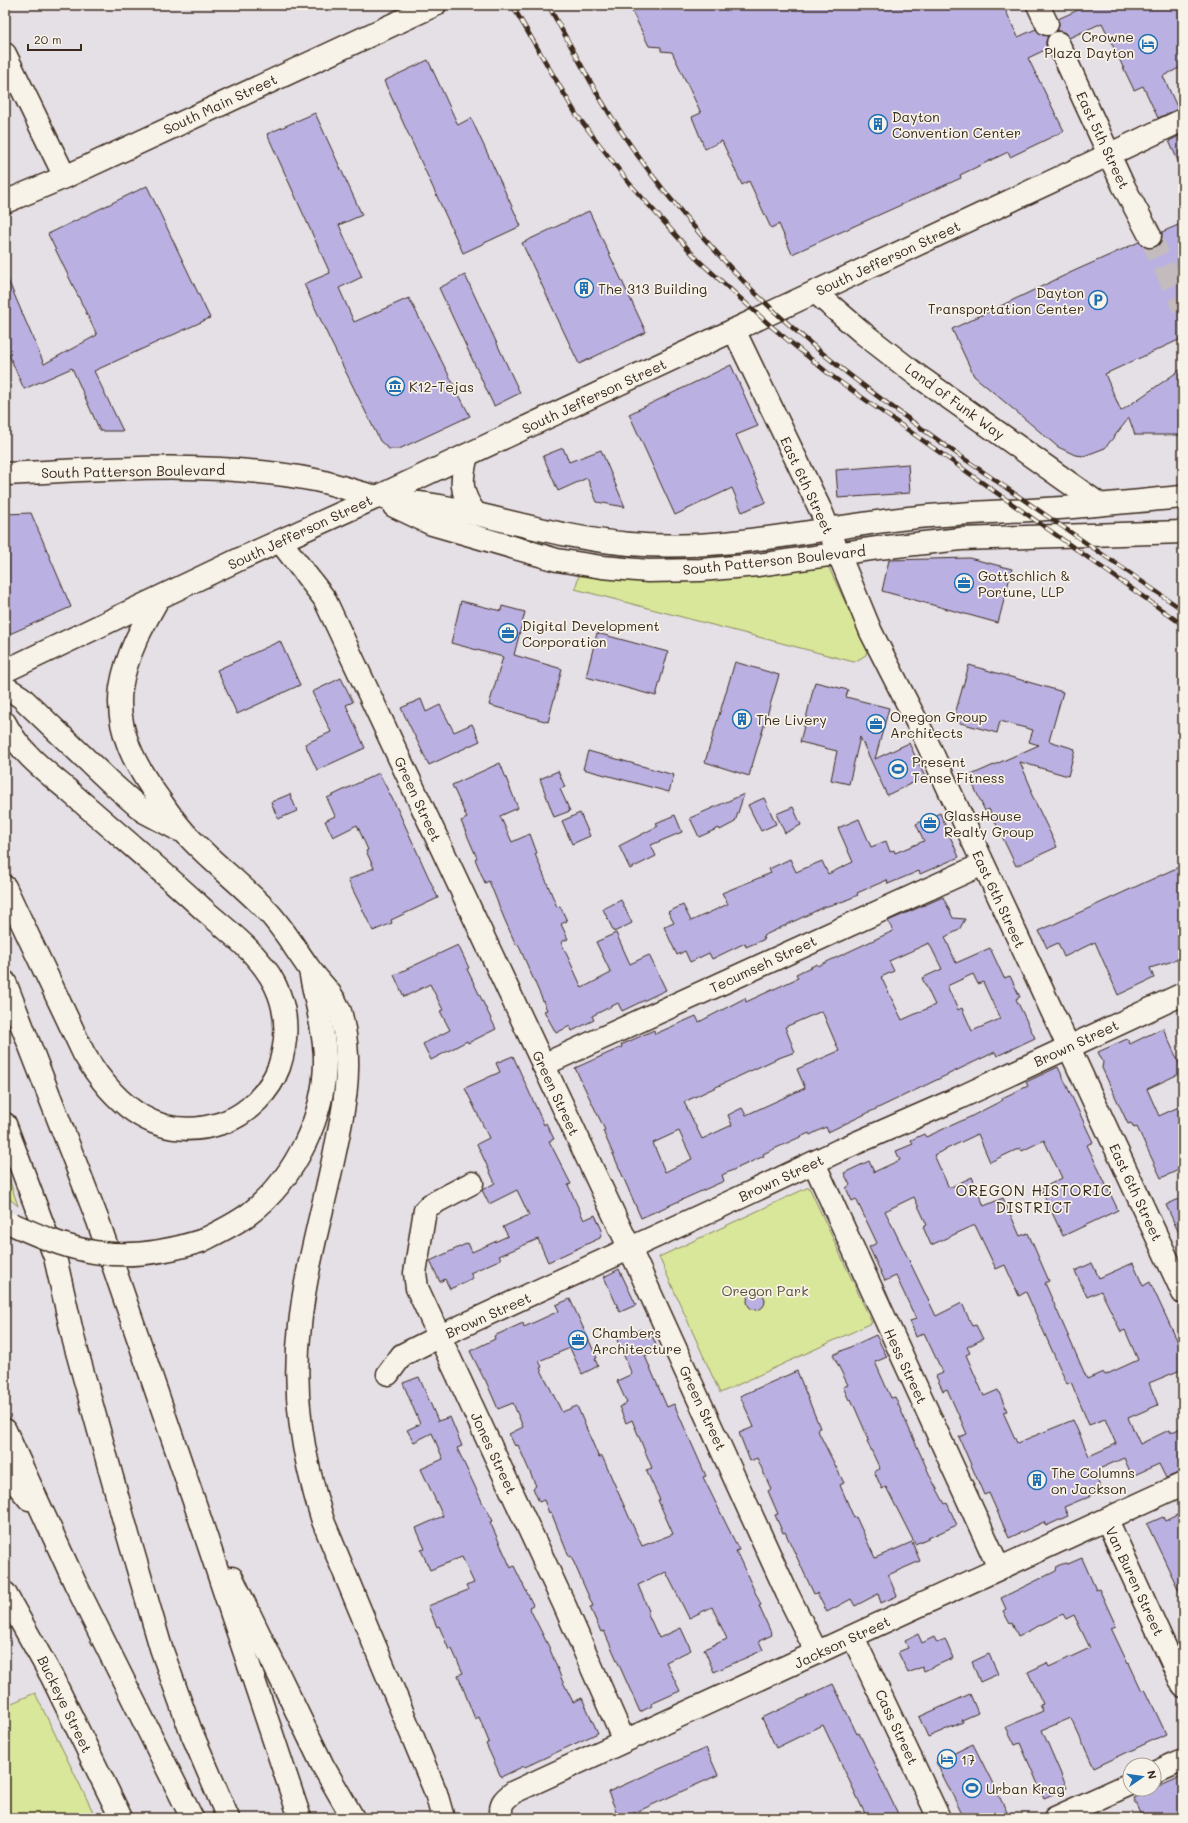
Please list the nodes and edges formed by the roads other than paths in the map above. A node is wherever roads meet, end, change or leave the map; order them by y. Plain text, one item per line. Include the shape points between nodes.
1 (435, 5) edge
2 (1058, 43) dead end
3 (5, 54) edge
4 (1183, 120) edge
5 (1110, 154) junction
6 (65, 177) junction
7 (5, 202) edge
8 (1150, 236) tunnel mouth
9 (816, 292) junction
10 (734, 330) junction
11 (468, 455) junction
12 (5, 474) edge
13 (377, 497) junction
14 (1183, 497) edge
15 (1099, 504) junction
16 (476, 514) junction
17 (828, 528) junction
18 (1183, 532) edge
19 (280, 541) junction
20 (838, 554) junction
21 (158, 599) junction
22 (5, 671) edge
23 (5, 688) edge
24 (7, 731) edge
25 (185, 834) junction
26 (983, 864) junction
27 (5, 887) edge
28 (310, 970) junction
29 (5, 982) edge
30 (1183, 994) edge
31 (1069, 1047) junction
32 (543, 1065) junction
33 (5, 1124) edge
34 (814, 1163) junction
35 (472, 1183) dead end
36 (8, 1222) edge
37 (630, 1249) junction
38 (1183, 1293) edge
39 (440, 1336) junction
40 (388, 1374) dead end
41 (5, 1430) edge
42 (5, 1470) edge
43 (1183, 1484) edge
44 (195, 1504) junction
45 (1106, 1520) junction
46 (48, 1521) junction
47 (999, 1568) junction
48 (5, 1593) edge
49 (853, 1636) junction
50 (817, 1653) junction
51 (1183, 1686) edge
52 (624, 1741) junction
53 (1183, 1760) edge
54 (1162, 1769) edge
55 (1122, 1788) edge
56 (502, 1809) edge
57 (120, 1818) edge
58 (192, 1818) edge
59 (228, 1818) edge
60 (300, 1818) edge
61 (353, 1818) edge
62 (443, 1818) edge
63 (940, 1818) edge
64 (1055, 1818) edge

1 - 6 main road, South Main Street
2 - 5 main road, East 5th Street
3 - 6 main road
4 - 5 main road, South Jefferson Street
5 - 8 main road, East 5th Street
5 - 9 main road, South Jefferson Street
6 - 7 main road, South Main Street
9 - 10 main road, South Jefferson Street
9 - 15 main road, Land of Funk Way via 914,373
10 - 11 main road, South Jefferson Street
10 - 17 main road, East 6th Street
11 - 13 main road, South Jefferson Street
11 - 16 main road via 462,479 463,491
12 - 13 main road, South Patterson Boulevard via 157,468 233,470 317,480
13 - 16 main road, South Patterson Boulevard
13 - 19 main road, South Jefferson Street
13 - 20 main road, South Patterson Boulevard via 432,524 557,560 602,567 648,571 701,570
14 - 15 main road, South Patterson Boulevard
15 - 17 main road, South Patterson Boulevard via 910,518
16 - 17 main road, South Patterson Boulevard via 586,539 682,546 724,543
17 - 20 main road, East 6th Street
18 - 20 main road, South Patterson Boulevard via 961,539
19 - 21 main road, South Jefferson Street
19 - 32 main road, Green Street via 324,598
20 - 26 main road, East 6th Street via 871,632 926,738
21 - 22 main road, South Jefferson Street
21 - 25 main road via 133,646 126,666 121,688 120,713 128,744 138,766
23 - 25 main road via 22,697 143,811
24 - 27 main road via 41,767 179,887 252,953 266,970 278,992 285,1014 286,1034 283,1055 276,1074 264,1094 231,1120 190,1129 148,1120 129,1109 111,1093 94,1072
25 - 28 main road via 270,914 290,938
26 - 31 main road, East 6th Street
26 - 32 main road, Tecumseh Street
28 - 36 main road, bridge via 325,1058 316,1118 290,1169 269,1195 249,1213 226,1229 201,1241 163,1252 142,1254 111,1254 84,1250
28 - 62 main road via 326,987 340,1009 348,1050 347,1093 300,1324 297,1397 302,1440 323,1521 436,1793
29 - 44 main road via 98,1221
30 - 31 main road, Brown Street
31 - 34 main road, Brown Street
31 - 38 main road, East 6th Street
32 - 37 main road, Green Street
33 - 59 main road via 55,1257 76,1348 161,1648 190,1729
34 - 37 main road, Brown Street
34 - 47 main road, Hess Street
35 - 39 main road, Jones Street via 425,1210 415,1273 417,1288
37 - 39 main road, Brown Street
37 - 50 main road, Green Street via 787,1593
39 - 40 main road, Brown Street via 402,1355
39 - 52 main road, Jones Street
41 - 46 main road
42 - 46 main road
43 - 45 main road, Jackson Street
44 - 60 main road
44 - 61 main road via 323,1766
45 - 47 main road, Jackson Street
45 - 51 main road, Van Buren Street
46 - 58 main road via 75,1583
47 - 49 main road, Jackson Street
48 - 57 main road, Buckeye Street via 52,1677
49 - 50 main road, Jackson Street
49 - 63 main road, Cass Street
50 - 52 main road, Jackson Street
52 - 56 main road, Jackson Street via 514,1792
53 - 54 main road
55 - 64 main road

